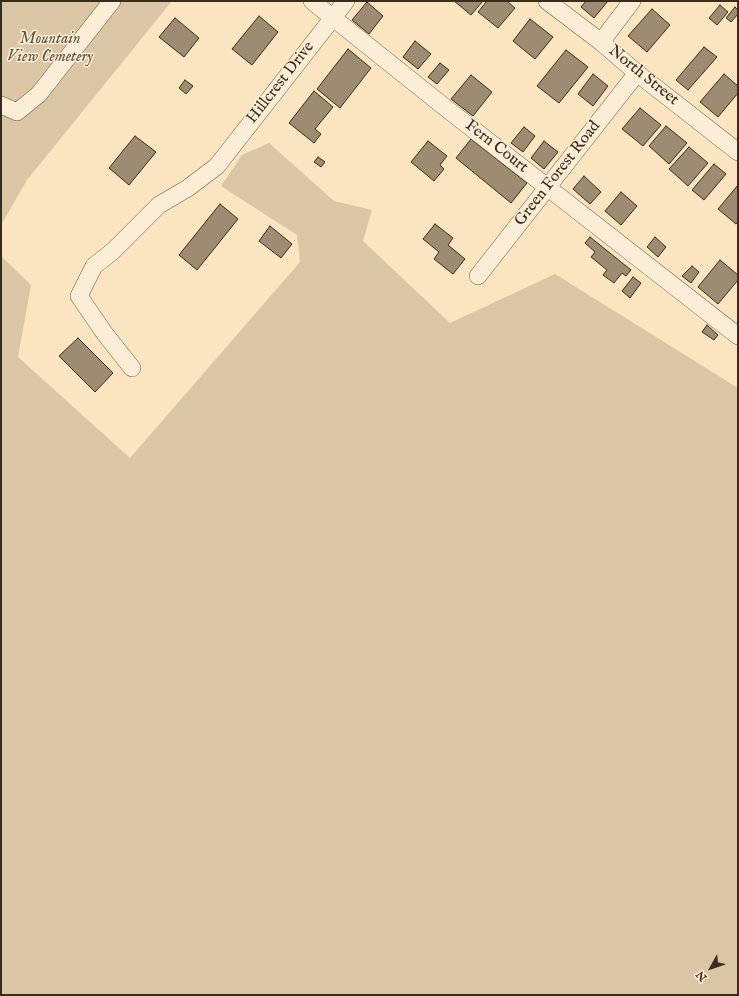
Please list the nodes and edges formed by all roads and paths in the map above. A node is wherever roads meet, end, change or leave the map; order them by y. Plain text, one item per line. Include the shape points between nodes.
1 (112, 1) edge
2 (312, 1) edge
3 (346, 1) edge
4 (547, 1) edge
5 (632, 1) edge
6 (332, 18) junction
7 (601, 42) junction
8 (637, 73) junction
9 (1, 105) edge
10 (738, 152) edge
11 (547, 188) junction
12 (478, 276) dead end
13 (738, 336) edge
14 (132, 368) dead end

1 - 9 street via 39,94 17,112
2 - 6 street, Fern Court
3 - 6 street, Hillcrest Drive
4 - 7 street, North Street
5 - 7 street
6 - 11 street, Fern Court
6 - 14 street, Hillcrest Drive via 218,166 159,205 113,251 94,266 79,296
7 - 8 street, North Street
8 - 10 street, North Street
8 - 11 street, Green Forest Road
11 - 12 street, Green Forest Road
11 - 13 street, Fern Court

